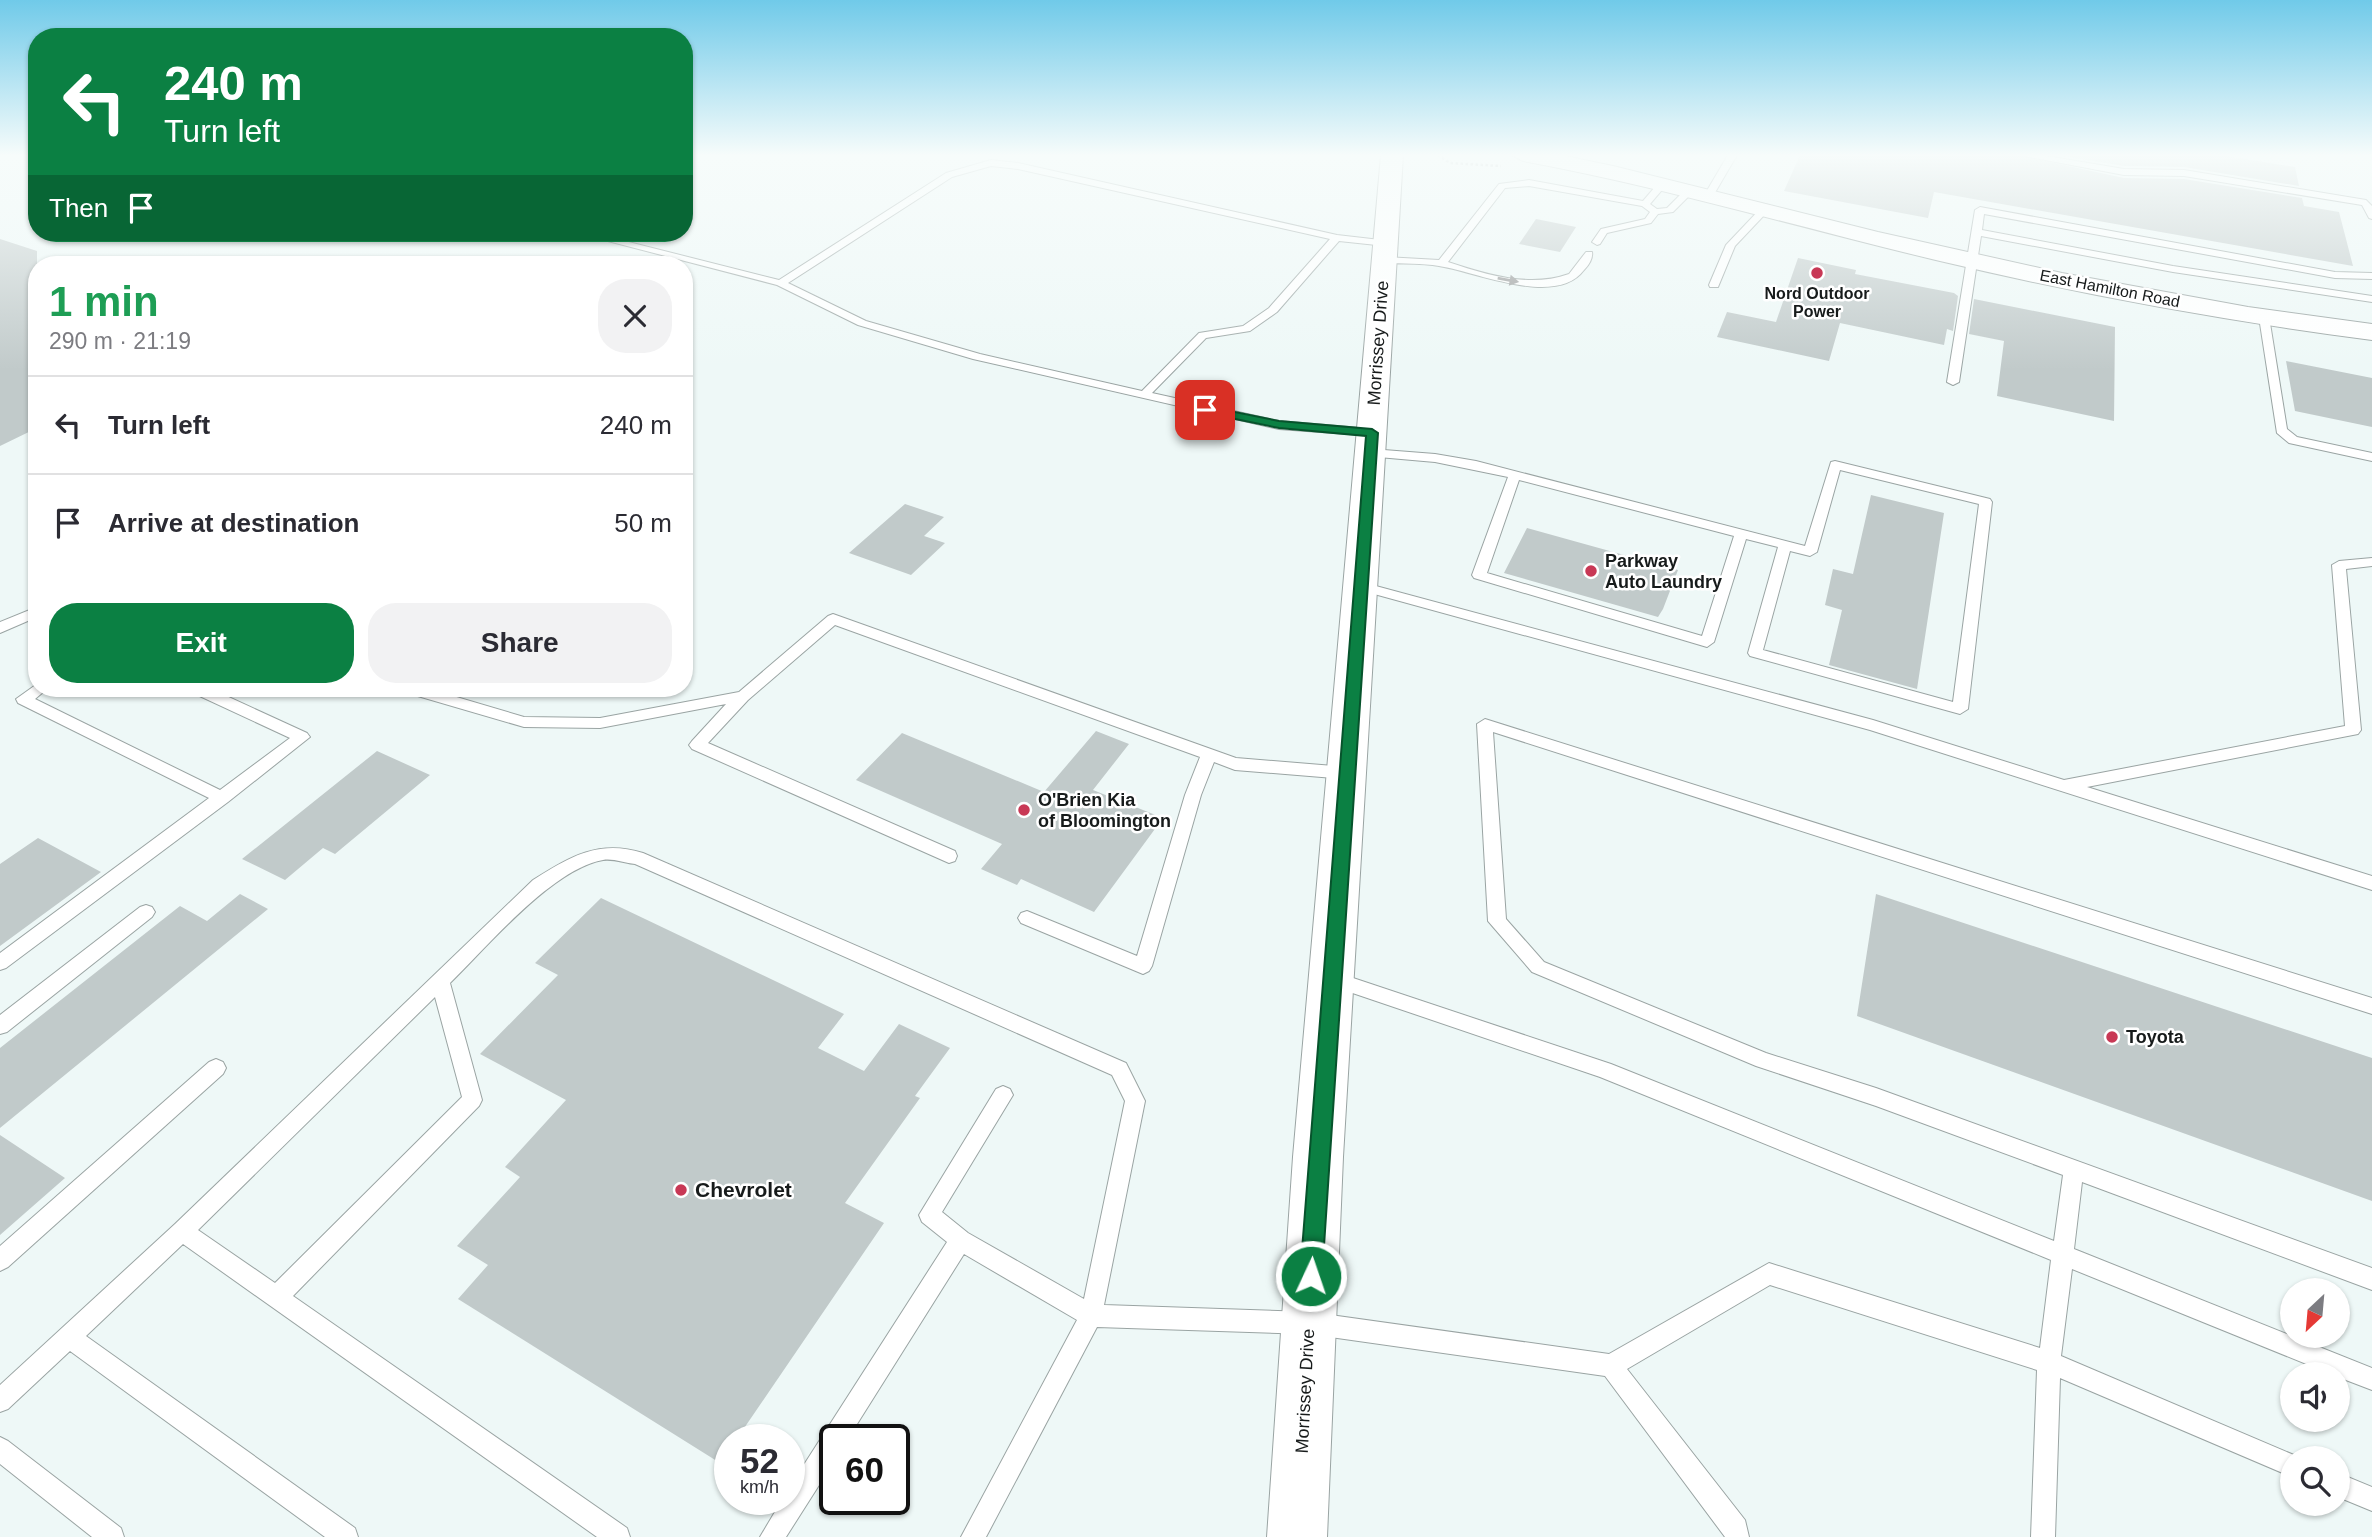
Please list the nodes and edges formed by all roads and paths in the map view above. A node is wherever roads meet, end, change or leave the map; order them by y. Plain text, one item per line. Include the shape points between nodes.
1 (869, 227) edge
2 (1291, 227) edge
3 (1387, 227) edge
4 (1471, 227) edge
5 (1623, 227) edge
6 (1748, 227) edge
7 (1836, 227) edge
8 (1978, 227) edge
9 (2015, 227) edge
10 (2068, 227) edge
11 (1977, 232) junction
12 (1337, 237) junction
13 (2014, 239) junction
14 (618, 242) edge
15 (1597, 242) dead end
16 (1385, 251) junction
17 (1589, 254) dead end
18 (674, 256) edge
19 (693, 261) edge
20 (1972, 261) junction
21 (1442, 263) junction
22 (2372, 276) edge
23 (781, 283) junction
24 (1714, 285) dead end
25 (2372, 299) edge
26 (2264, 317) junction
27 (2372, 332) edge
28 (1953, 382) dead end
29 (1144, 394) junction
30 (1371, 443) junction
31 (2372, 457) edge
32 (1515, 474) junction
33 (1741, 533) junction
34 (1785, 545) junction
35 (2372, 562) edge
36 (1361, 586) junction
37 (28, 615) edge
38 (0, 628) edge
39 (28, 696) edge
40 (743, 696) junction
41 (215, 697) edge
42 (440, 697) edge
43 (1209, 755) junction
44 (1347, 773) junction
45 (2064, 786) junction
46 (222, 798) junction
47 (949, 856) dead end
48 (2372, 883) edge
49 (146, 912) dead end
50 (1027, 918) dead end
51 (0, 963) edge
52 (1332, 979) junction
53 (440, 981) junction
54 (2372, 1006) edge
55 (0, 1026) edge
56 (216, 1068) dead end
57 (1003, 1095) dead end
58 (2074, 1169) junction
59 (182, 1231) junction
60 (961, 1240) junction
61 (2063, 1254) junction
62 (0, 1259) edge
63 (2372, 1279) edge
64 (277, 1296) junction
65 (1091, 1315) junction
66 (1309, 1323) junction
67 (69, 1338) junction
68 (2049, 1362) junction
69 (1611, 1367) junction
70 (2372, 1379) edge
71 (0, 1401) edge
72 (0, 1449) edge
73 (2280, 1460) edge
74 (2350, 1490) edge
75 (2372, 1499) edge
76 (112, 1537) edge
77 (346, 1537) edge
78 (618, 1537) edge
79 (772, 1537) edge
80 (974, 1537) edge
81 (1297, 1537) edge
82 (1737, 1537) edge
83 (2043, 1537) edge

1 - 23 lane
2 - 12 lane
3 - 16 main road, Morrissey Drive
4 - 21 lane
5 - 15 lane via 1604,231
6 - 24 lane via 1731,245
7 - 20 main road, East Hamilton Road
8 - 11 lane
9 - 13 lane
10 - 22 lane via 2334,275
11 - 13 lane
11 - 20 lane
12 - 16 lane
12 - 29 lane via 1273,310 1247,329 1203,335
13 - 25 lane
14 - 18 lane
16 - 21 lane
16 - 30 main road, Morrissey Drive
21 -> 17 lane via 1514,282 1553,282 1575,275
19 - 23 lane
20 - 26 main road, East Hamilton Road
20 - 28 lane
23 - 29 lane via 862,323 977,357
26 - 27 main road, East Hamilton Road
26 - 31 lane via 2281,430 2292,440
29 - 30 lane
30 - 32 lane
30 - 36 main road, Morrissey Drive
32 - 33 lane
32 - 33 lane via 1479,575 1707,642
33 - 34 lane
34 - 34 lane via 1755,653 1960,709 1986,502 1835,465 1810,552
35 - 45 lane via 2339,565 2353,730
36 - 44 main road, Morrissey Drive
36 - 45 lane via 1873,725
37 - 38 lane
39 - 46 lane via 23,699
40 - 42 lane via 600,723 524,722
40 - 43 lane via 833,619
40 - 47 lane via 697,745
41 - 46 lane via 302,737
43 - 44 lane via 1234,764
43 - 50 lane via 1193,794 1143,966
44 - 52 main road, Morrissey Drive
45 - 48 lane
46 - 51 lane
49 - 55 lane
52 - 61 lane via 1604,1070
52 - 66 main road, Morrissey Drive
53 - 59 lane
53 - 64 lane via 472,1100
53 - 65 lane via 539,885 566,867 603,853 637,858 1119,1069 1135,1101
54 - 58 lane via 1485,724 1497,921 1538,967 1763,1060
56 - 62 lane
57 - 60 lane via 929,1215
58 - 61 lane
58 - 63 lane
59 - 64 lane
59 - 67 lane
60 - 65 lane
60 - 79 lane
61 - 68 lane
61 - 70 lane
64 - 78 lane
65 - 66 lane
65 - 80 lane
66 - 69 lane
66 - 81 main road, Morrissey Drive
67 - 71 lane
67 - 77 lane
68 - 69 lane via 1769,1274
68 - 73 lane
68 - 83 lane
69 - 82 lane via 1736,1529
72 - 76 lane
74 - 75 lane

